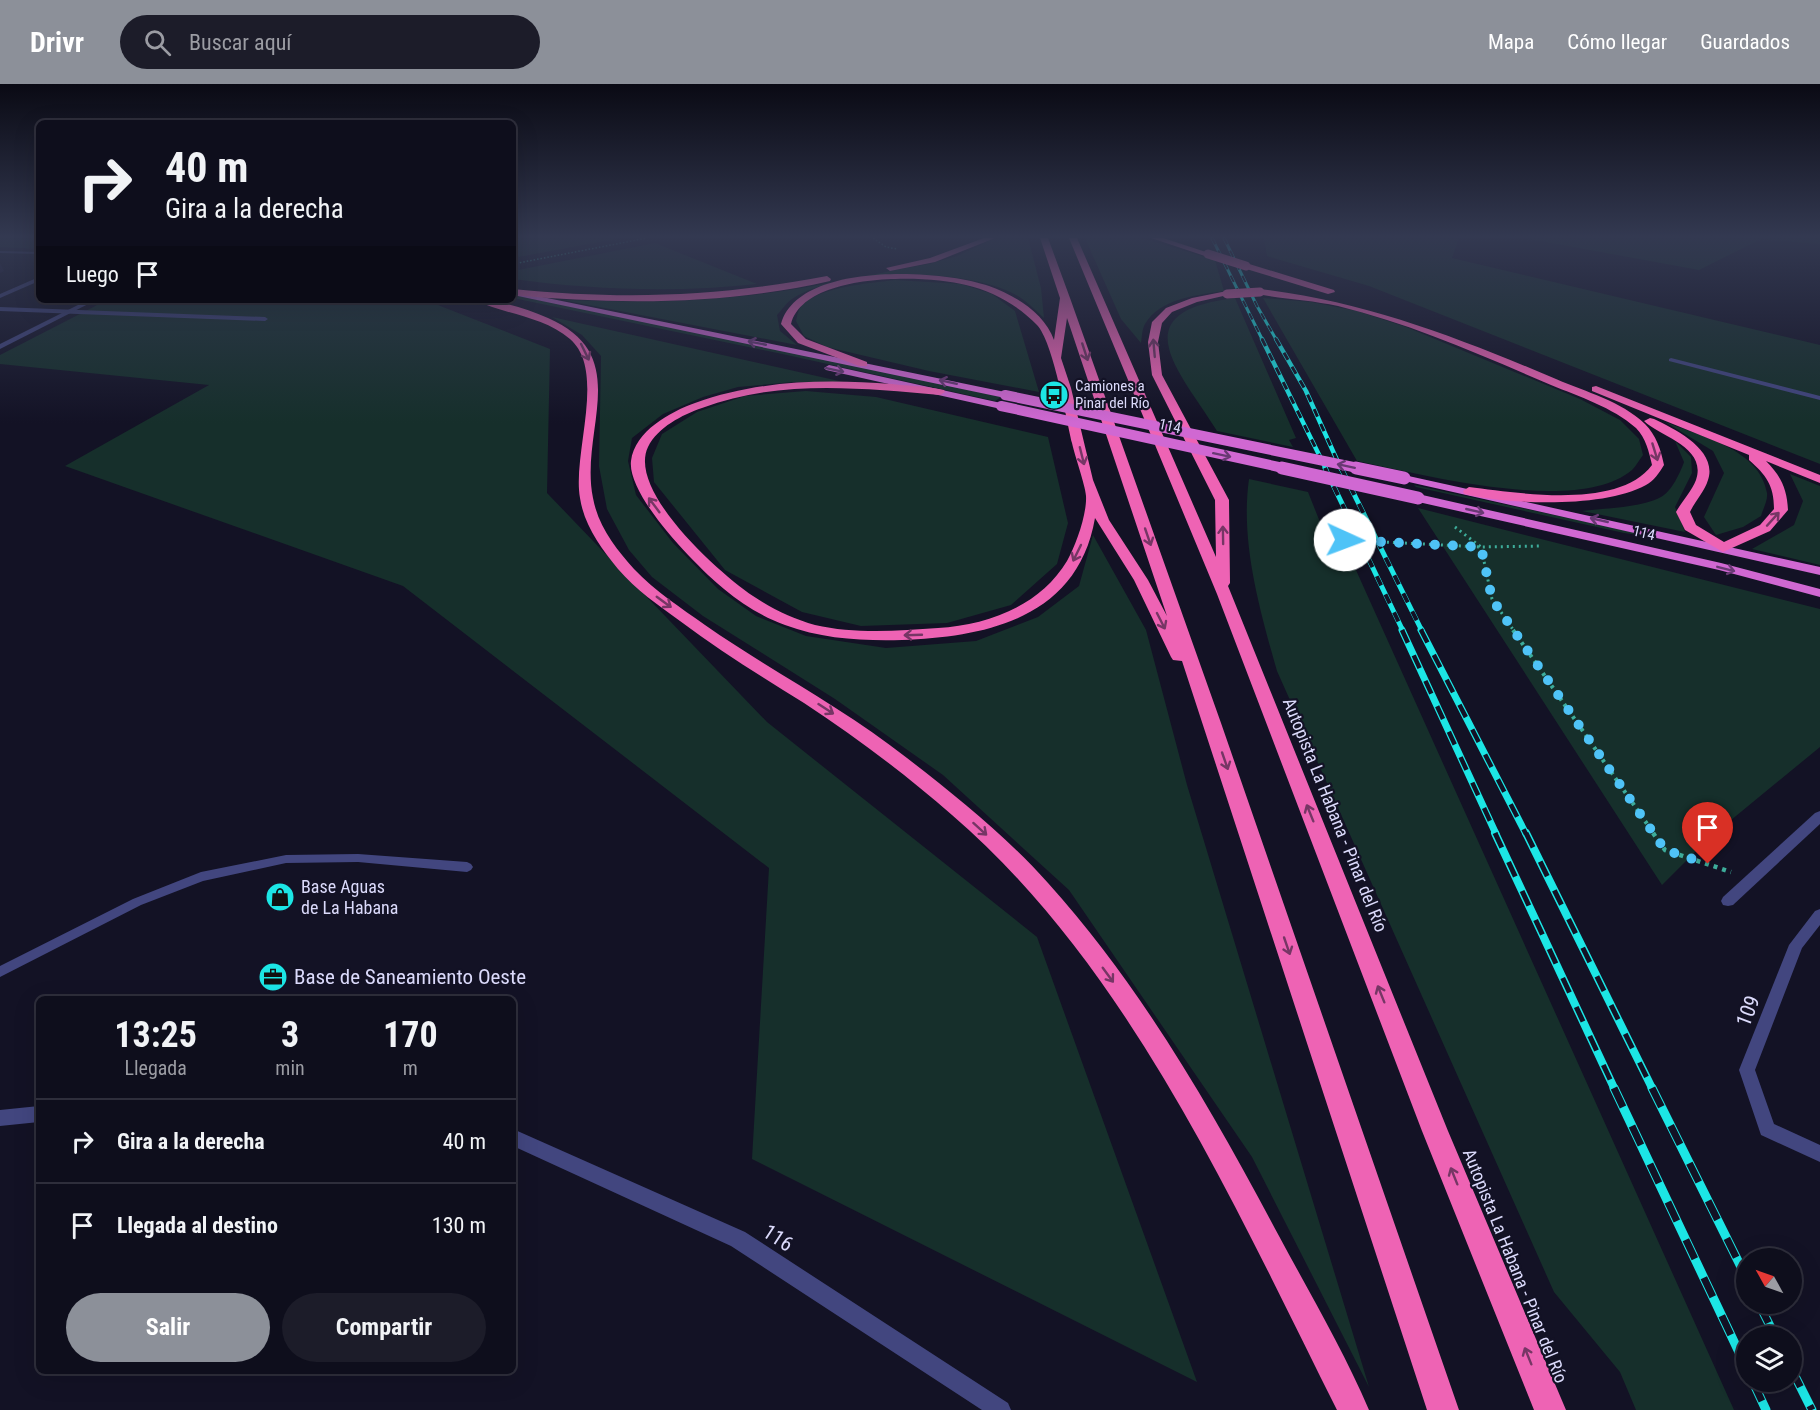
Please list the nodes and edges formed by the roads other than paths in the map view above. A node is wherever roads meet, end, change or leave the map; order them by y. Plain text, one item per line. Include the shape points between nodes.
1 (551, 300) edge
2 (802, 300) edge
3 (1011, 300) edge
4 (1064, 300) edge
5 (1067, 300) edge
6 (1099, 300) edge
7 (1196, 300) edge
8 (1317, 300) edge
9 (1354, 300) edge
10 (516, 301) edge
11 (87, 303) edge
12 (492, 303) edge
13 (0, 309) edge
14 (69, 312) junction
15 (265, 319) dead end
16 (0, 347) edge
17 (1120, 350) junction
18 (1057, 359) junction
19 (1671, 360) dead end
20 (862, 364) junction
21 (1148, 368) junction
22 (1550, 380) junction
23 (940, 392) junction
24 (1820, 398) edge
25 (1003, 400) junction
26 (1742, 447) junction
27 (1820, 479) edge
28 (1469, 491) junction
29 (1092, 497) junction
30 (1519, 521) junction
31 (1723, 548) junction
32 (1820, 571) edge
33 (1820, 587) edge
34 (1820, 593) edge
35 (1224, 594) junction
36 (1212, 723) junction
37 (1820, 816) edge
38 (467, 867) dead end
39 (1728, 902) dead end
40 (1820, 915) edge
41 (0, 972) edge
42 (36, 1114) edge
43 (0, 1118) edge
44 (516, 1138) edge
45 (1820, 1154) edge
46 (1001, 1410) edge
47 (1353, 1410) edge
48 (1443, 1410) edge
49 (1550, 1410) edge

20 -> 1 highway, 114
2 - 20 highway via 787,315 786,324 802,341
3 - 18 highway via 1043,326
4 - 18 highway
5 -> 36 highway
6 - 17 highway, Autopista La Habana - Pinar del Río
21 -> 7 highway, bridge via 1157,321 1170,310
8 -> 22 highway, bridge via 1433,332
9 - 26 highway, bridge via 1438,326
10 -> 23 highway, 114
11 - 14 street
12 -> 47 highway via 519,310 567,332 589,356 593,387 584,487 588,512 621,563 648,591 717,640 892,753 1012,858 1061,913 1156,1044 1248,1202
13 - 14 lane
14 - 15 lane
14 - 16 street
17 - 21 highway
17 - 35 highway, Autopista La Habana - Pinar del Río
18 -> 29 highway
19 - 24 lane
25 -> 20 highway, 114
35 -> 21 highway via 1222,500
22 -> 28 highway via 1608,406 1640,426 1654,446 1659,465 1644,482 1602,496 1543,497
22 - 31 highway via 1640,416 1679,437 1694,450 1703,466 1703,478 1683,512 1690,527
23 - 25 highway, 114
29 -> 23 highway via 1080,551 1048,592 1027,608 1005,621 978,629 878,636 812,628 760,606 724,582 691,551 643,489 639,454 643,444 670,418 700,405 740,392 778,386 864,384
28 -> 25 highway, 114, bridge
25 -> 30 highway, 114, bridge
26 - 27 highway
31 -> 26 highway via 1765,528 1781,510 1777,477
31 -> 28 highway, 114
29 -> 36 highway via 1111,536 1141,580
30 - 31 highway via 1689,550
30 -> 34 highway, 114
31 - 32 highway, 114
31 - 33 highway via 1762,568
49 -> 35 highway, Autopista La Habana - Pinar del Río via 1435,1131
36 -> 48 highway
37 - 39 street
38 - 41 lane via 358,858 286,859 201,877 137,902
40 - 45 street, 109 via 1796,945 1747,1070 1767,1129
42 - 43 street
44 - 46 street, 116 via 738,1239

